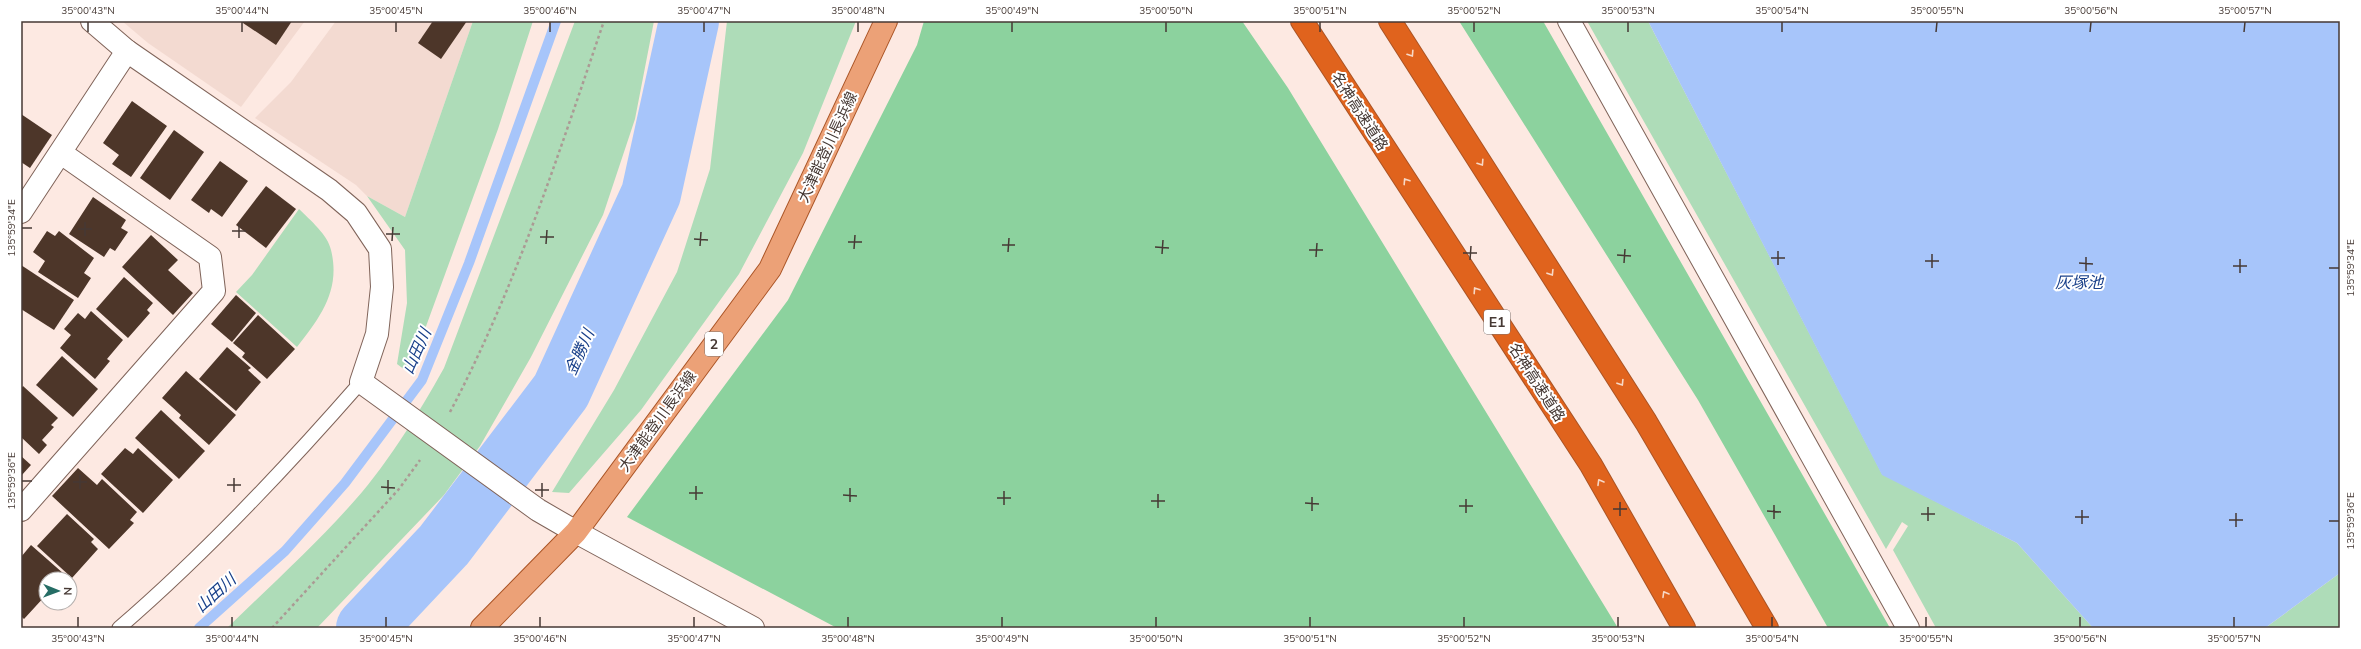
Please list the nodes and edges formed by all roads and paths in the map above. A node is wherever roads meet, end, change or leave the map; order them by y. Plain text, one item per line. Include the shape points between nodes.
1 (92, 21) edge
2 (604, 21) edge
3 (886, 21) edge
4 (1302, 21) edge
5 (1390, 21) edge
6 (1569, 21) edge
7 (127, 51) junction
8 (61, 153) junction
9 (21, 212) edge
10 (367, 388) junction
11 (433, 435) junction
12 (21, 510) edge
13 (576, 532) junction
14 (119, 628) edge
15 (272, 628) edge
16 (482, 628) edge
17 (753, 628) edge
18 (1684, 628) edge
19 (1767, 628) edge
20 (1908, 628) edge

1 - 7 street
2 - 11 path via 523,248 468,378
3 - 13 main road, 大津能登川長浜線 / 2 via 770,270
18 -> 4 highway, 名神高速道路 / E1 via 1591,465
5 -> 19 highway via 1646,422
6 - 20 street
7 - 8 street
7 - 10 street via 329,190 356,213 380,249 382,287
8 - 9 street
8 - 12 street via 210,257 214,291
10 - 11 street
10 - 14 lane via 163,590
11 - 13 street via 538,510
11 - 15 path via 399,489
13 - 16 main road, 大津能登川長浜線 / 2
13 - 17 street

